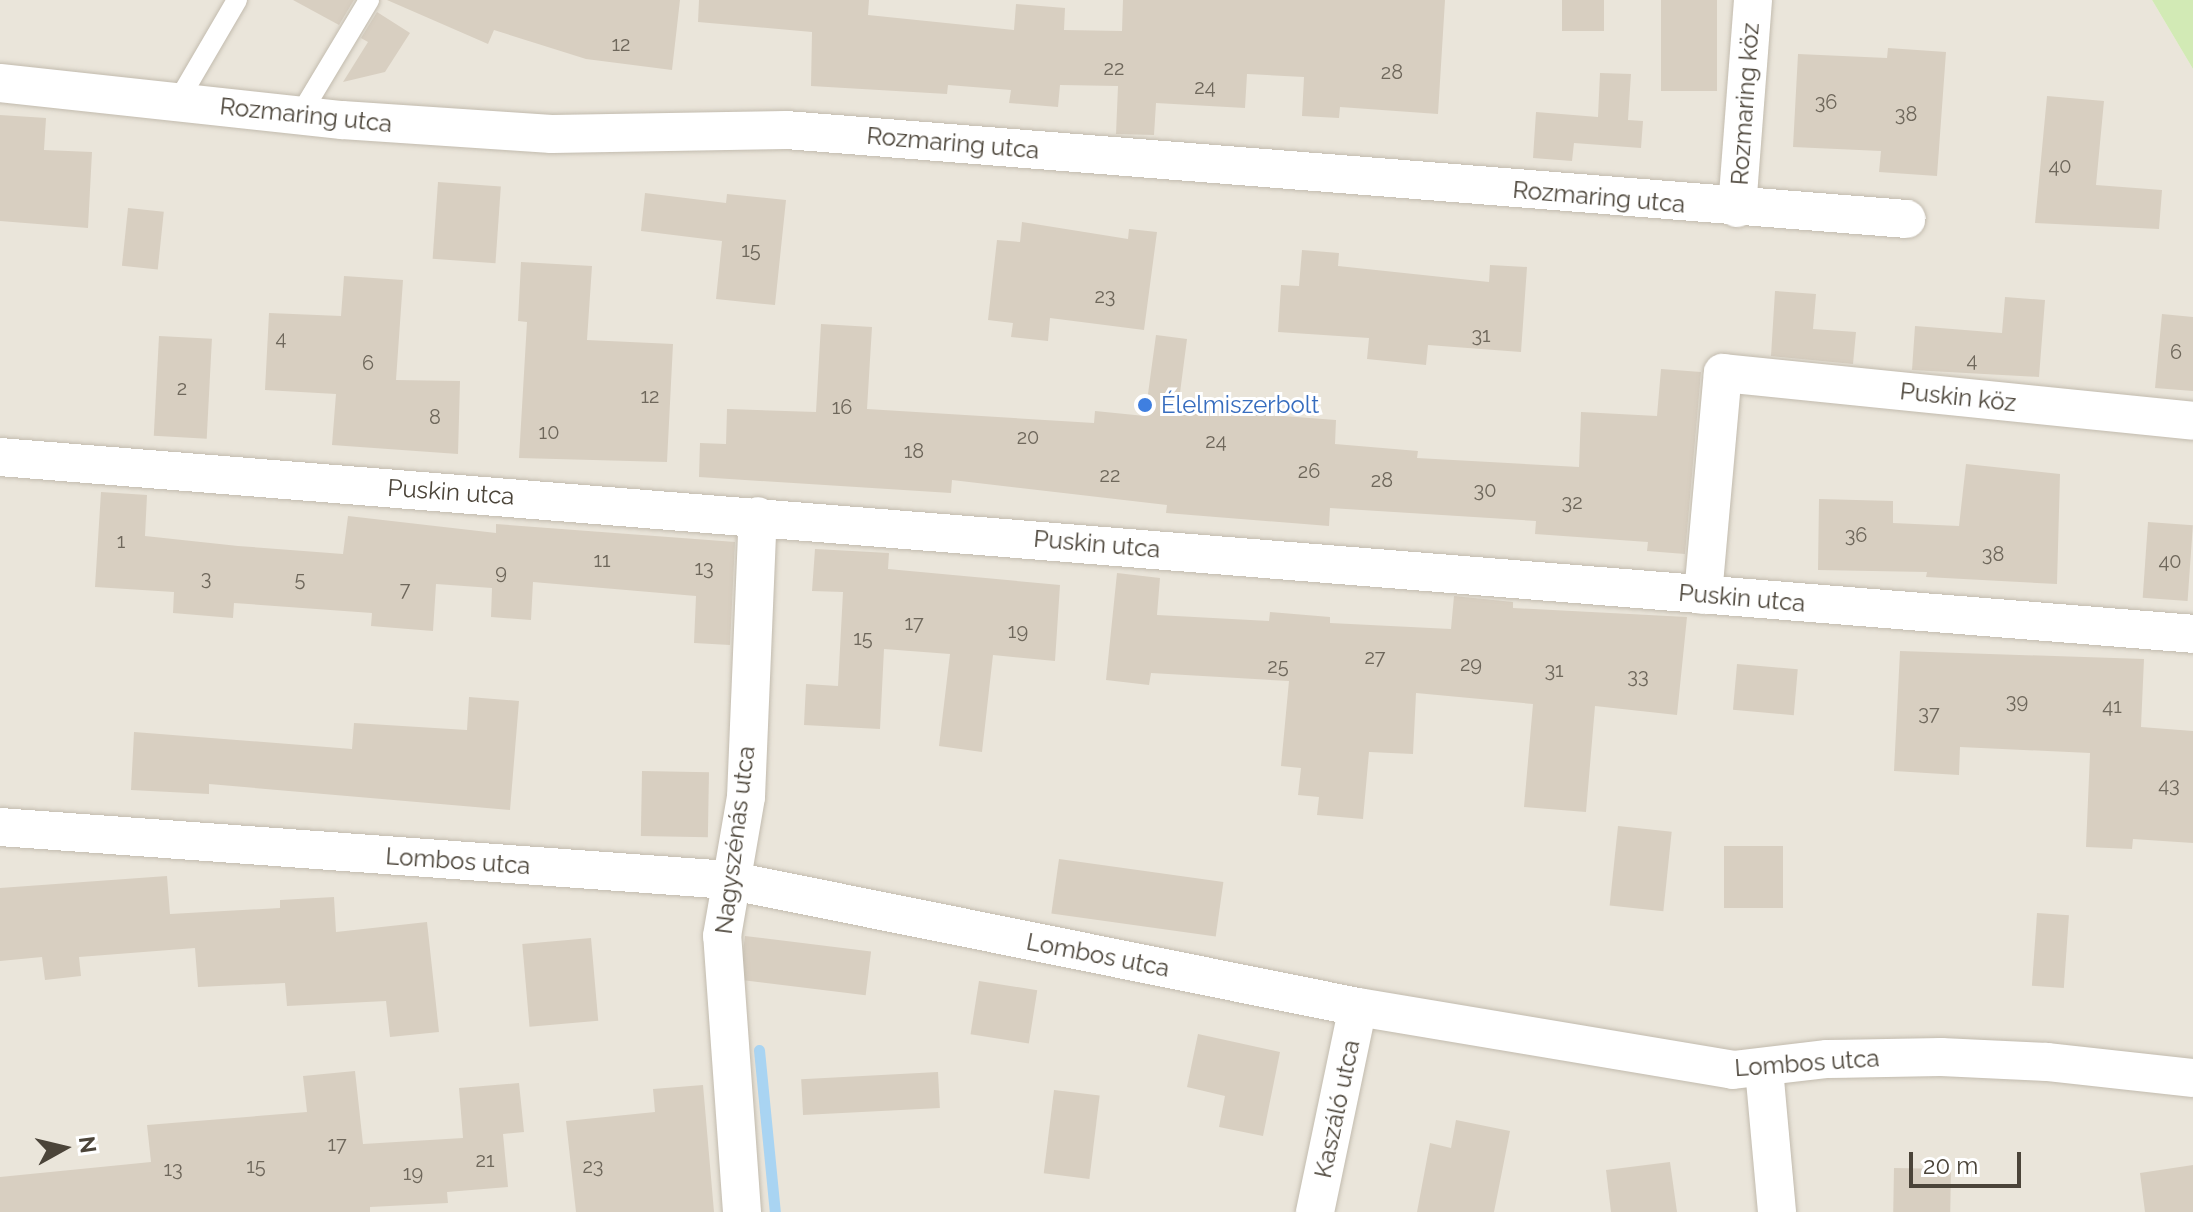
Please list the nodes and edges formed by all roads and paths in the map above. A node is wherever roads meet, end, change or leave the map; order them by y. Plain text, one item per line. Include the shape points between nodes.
1 (237, 0) edge
2 (369, 0) edge
3 (1753, 0) edge
4 (0, 83) edge
5 (178, 101) junction
6 (300, 115) junction
7 (1737, 208) junction
8 (1906, 219) dead end
9 (2193, 421) edge
10 (0, 457) edge
11 (758, 516) junction
12 (1703, 595) junction
13 (2193, 634) edge
14 (0, 827) edge
15 (728, 880) junction
16 (1358, 1007) junction
17 (1764, 1069) junction
18 (2193, 1078) edge
19 (742, 1212) edge
20 (1315, 1212) edge
21 (1777, 1212) edge

1 - 5 lane
2 - 6 lane
3 - 7 street, Rozmaring köz
4 - 5 street, Rozmaring utca
5 - 6 street, Rozmaring utca
6 - 7 street, Rozmaring utca via 552,134 786,130
7 - 8 street, Rozmaring utca
9 - 12 street, Puskin köz via 1723,373
10 - 11 street, Puskin utca
11 - 12 street, Puskin utca
11 - 15 street, Nagyszénás utca via 746,797
12 - 13 street, Puskin utca
14 - 15 street, Lombos utca
15 - 16 street, Lombos utca
15 - 19 street, Nagyszénás utca via 722,936
16 - 17 street, Lombos utca via 1671,1062
16 - 20 street, Kaszáló utca
17 - 18 street, Lombos utca via 1827,1059 1941,1057
17 - 21 street

